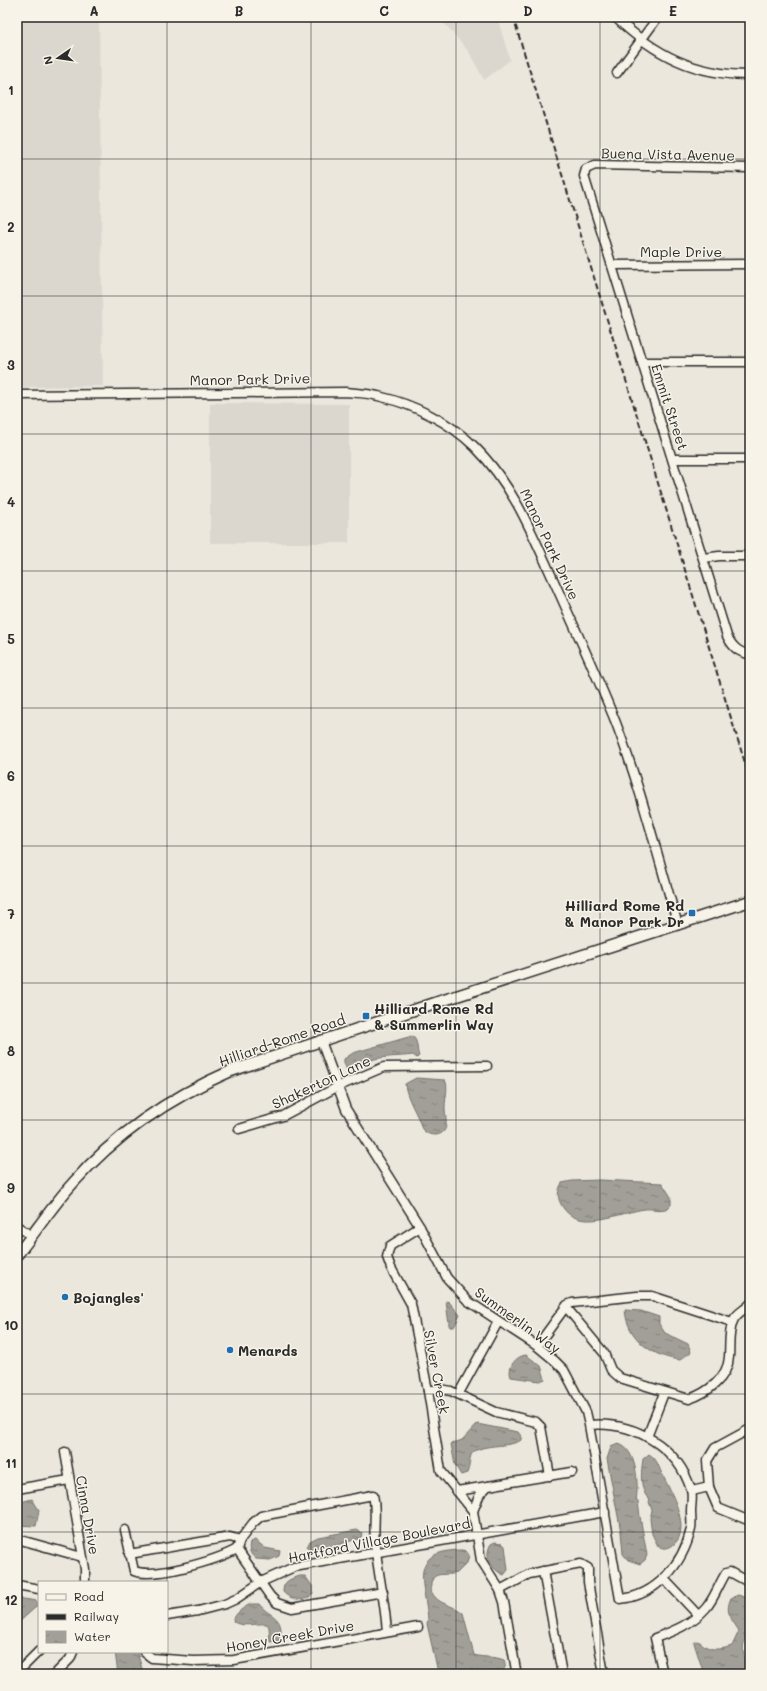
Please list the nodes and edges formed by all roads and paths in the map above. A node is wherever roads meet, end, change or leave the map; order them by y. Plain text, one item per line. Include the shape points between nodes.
1 (615, 17) edge
2 (658, 17) edge
3 (641, 40) junction
4 (617, 73) dead end
5 (750, 75) edge
6 (750, 168) edge
7 (586, 169) joint
8 (750, 264) edge
9 (612, 265) junction
10 (642, 362) junction
11 (750, 362) edge
12 (17, 395) edge
13 (673, 459) junction
14 (750, 459) edge
15 (750, 556) edge
16 (704, 558) junction
17 (750, 654) edge
18 (750, 901) edge
19 (678, 925) junction
20 (322, 1041) junction
21 (487, 1066) dead end
22 (337, 1087) junction
23 (239, 1129) dead end
24 (17, 1226) edge
25 (420, 1227) junction
26 (32, 1236) junction
27 (17, 1255) edge
28 (750, 1304) edge
29 (566, 1307) junction
30 (498, 1322) junction
31 (732, 1322) junction
32 (537, 1346) junction
33 (428, 1391) junction
34 (459, 1393) junction
35 (664, 1393) junction
36 (589, 1425) junction
37 (750, 1429) edge
38 (647, 1437) junction
39 (65, 1452) dead end
40 (572, 1472) dead end
41 (550, 1476) junction
42 (68, 1480) junction
43 (488, 1486) junction
44 (709, 1487) junction
45 (17, 1489) edge
46 (457, 1491) junction
47 (692, 1492) junction
48 (473, 1511) junction
49 (605, 1512) junction
50 (750, 1521) edge
51 (125, 1530) dead end
52 (477, 1534) junction
53 (17, 1539) edge
54 (240, 1540) junction
55 (237, 1549) junction
56 (376, 1552) junction
57 (129, 1554) junction
58 (82, 1557) junction
59 (543, 1571) junction
60 (665, 1580) junction
61 (85, 1581) edge
62 (260, 1582) junction
63 (750, 1583) edge
64 (17, 1586) edge
65 (38, 1589) edge
66 (500, 1590) junction
67 (383, 1592) junction
68 (698, 1615) junction
69 (168, 1616) edge
70 (418, 1627) dead end
71 (388, 1632) junction
72 (38, 1652) edge
73 (73, 1653) edge
74 (145, 1653) edge
75 (17, 1673) edge
76 (55, 1674) edge
77 (514, 1674) edge
78 (562, 1674) edge
79 (604, 1674) edge
80 (663, 1674) edge

1 - 3 street
2 - 3 street
3 - 4 street
3 - 5 street via 684,64 721,74
6 - 7 street, Buena Vista Avenue via 595,165
7 - 9 street, Emmit Street via 585,181
8 - 9 street, Maple Drive
9 - 10 street, Emmit Street
10 - 11 street
10 - 13 street, Emmit Street
12 - 19 street, Manor Park Drive via 345,392 378,396 400,403 425,413 460,435 494,467 508,486 564,604 616,724
13 - 14 street
13 - 16 street, Emmit Street
15 - 16 street
16 - 17 street, Emmit Street via 727,636 738,651
18 - 19 main road, Hilliard-Rome Road
19 - 20 main road, Hilliard-Rome Road
20 - 22 street, Summerlin Way
20 - 26 main road, Hilliard-Rome Road via 214,1079 149,1115 112,1144 80,1175
21 - 22 street, Shakerton Lane via 384,1067
22 - 23 street, Shakerton Lane via 283,1116
22 - 25 street, Summerlin Way via 346,1110
24 - 26 street
25 - 30 street, Summerlin Way via 448,1278 468,1301
25 - 33 street, Silver Creek via 390,1246 387,1257 412,1304
26 - 27 main road, Hilliard-Rome Road
28 - 31 street
29 - 31 street via 572,1303 652,1296
29 - 32 street
29 - 35 street via 604,1353 615,1374
30 - 32 street, Summerlin Way
30 - 34 street
31 - 35 street via 728,1343 729,1358 723,1377 699,1395 689,1399
32 - 36 street, Summerlin Way via 564,1370 586,1412
33 - 34 street via 439,1389
33 - 46 street, Silver Creek via 441,1471
34 - 41 street via 496,1412 536,1422 541,1427
35 - 38 street
36 - 38 street via 628,1428
36 - 49 street, Summerlin Way
37 - 44 street via 716,1448 707,1461
38 - 47 street via 674,1458
39 - 42 street, Cinna Drive
40 - 41 street
41 - 43 street
42 - 45 street
42 - 58 street, Cinna Drive
43 - 46 street
43 - 48 street via 480,1494
44 - 47 street
44 - 50 street via 718,1508
46 - 48 street, Silver Creek
47 - 60 street via 691,1529 679,1560
48 - 52 street, Silver Creek
49 - 52 street, Hartford Village Boulevard
49 - 60 street, Summerlin Way via 620,1599 632,1598
51 - 57 street
52 - 56 street, Hartford Village Boulevard
52 - 66 street, Silver Creek via 481,1560
53 - 58 street
54 - 55 street
54 - 56 street via 261,1516 373,1495 376,1508
54 - 57 street via 230,1537
55 - 57 street via 206,1562 180,1569 152,1572 134,1572
55 - 62 street
56 - 62 street, Hartford Village Boulevard via 294,1567
56 - 67 street
58 - 61 street, Cinna Drive
59 - 66 street via 529,1574
59 - 78 street
59 - 79 street via 581,1564 588,1568 588,1582
60 - 68 street
62 - 67 street via 277,1603 292,1608
62 - 69 street, Hartford Village Boulevard via 225,1604
63 - 68 street via 730,1572 726,1573 707,1607
64 - 65 street
66 - 77 street via 516,1670
67 - 71 street
68 - 80 street via 688,1625 655,1638
70 - 71 street, Honey Creek Drive
71 - 74 street, Honey Creek Drive via 234,1660 192,1661 152,1658
72 - 75 street
73 - 76 street

